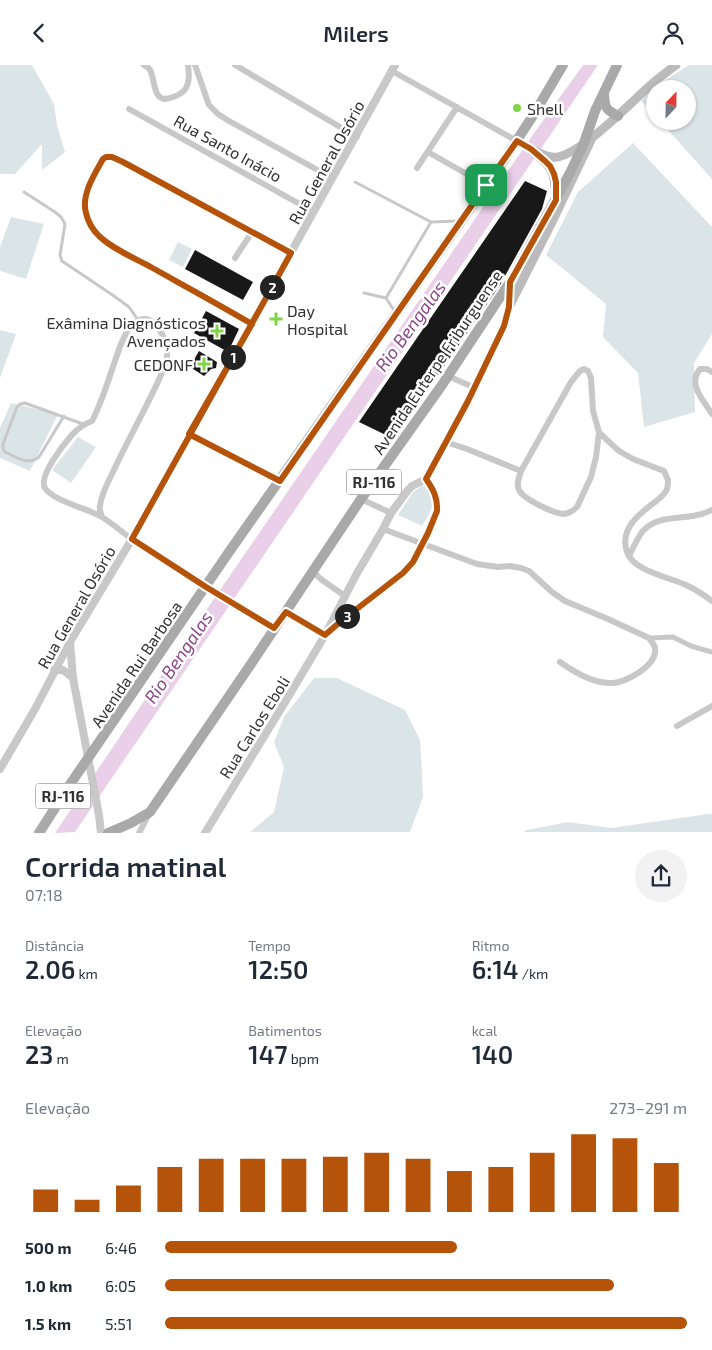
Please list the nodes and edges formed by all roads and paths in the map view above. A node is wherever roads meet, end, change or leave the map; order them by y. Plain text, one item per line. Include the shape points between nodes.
1 (144, 65) edge
2 (188, 65) edge
3 (195, 65) edge
4 (235, 65) edge
5 (563, 65) edge
6 (617, 65) edge
7 (676, 65) edge
8 (394, 68) edge
9 (604, 93) junction
10 (457, 107) junction
11 (130, 109) dead end
12 (618, 116) junction
13 (357, 137) junction
14 (517, 141) junction
15 (588, 141) junction
16 (531, 149) junction
17 (428, 152) junction
18 (417, 168) dead end
19 (332, 178) junction
20 (355, 182) dead end
21 (486, 185) junction
22 (24, 192) dead end
23 (556, 200) junction
24 (314, 212) junction
25 (462, 221) junction
26 (431, 223) junction
27 (252, 231) junction
28 (291, 253) junction
29 (235, 258) dead end
30 (510, 282) junction
31 (364, 293) dead end
32 (386, 298) junction
33 (509, 307) junction
34 (396, 314) junction
35 (138, 320) junction
36 (252, 324) junction
37 (712, 372) edge
38 (448, 376) junction
39 (475, 389) junction
40 (712, 413) edge
41 (64, 417) junction
42 (84, 424) junction
43 (599, 432) junction
44 (189, 434) junction
45 (446, 442) junction
46 (521, 471) junction
47 (426, 479) junction
48 (280, 481) junction
49 (361, 499) junction
50 (712, 510) edge
51 (391, 513) junction
52 (102, 517) junction
53 (383, 529) junction
54 (132, 539) junction
55 (422, 545) junction
56 (629, 556) junction
57 (312, 571) junction
58 (206, 587) junction
59 (345, 596) junction
60 (712, 601) edge
61 (286, 612) junction
62 (274, 628) junction
63 (325, 635) junction
64 (649, 638) junction
65 (70, 642) junction
66 (712, 651) edge
67 (560, 663) dead end
68 (54, 670) junction
69 (73, 678) junction
70 (712, 707) edge
71 (677, 726) dead end
72 (88, 760) junction
73 (0, 769) edge
74 (150, 812) junction
75 (39, 833) edge
76 (101, 833) edge
77 (108, 833) edge
78 (139, 833) edge
79 (205, 833) edge

1 - 2 street via 150,71 159,96 168,99 185,89 189,79
3 - 19 street via 214,110
4 - 13 street
5 - 14 main road, RJ-116
6 - 9 main road, RJ-116
7 - 12 main road
8 - 10 street
8 - 13 street, Rua General Osório
9 - 12 main road via 604,106
9 - 15 main road, RJ-116 via 595,111
10 - 14 street
10 - 17 street
11 - 24 street, Rua Santo Inácio
12 - 15 main road
13 - 19 street, Rua General Osório
14 - 16 main road
14 - 21 main road, Avenida Rui Barbosa / RJ-116
15 - 16 main road via 566,155 552,158
15 - 23 main road, Avenida Euterpe Friburguense / RJ-116
15 - 33 main road
16 - 23 main road via 554,174
17 - 18 street
17 - 21 street
19 - 24 street, Rua General Osório
20 - 26 lane
21 - 25 main road, Avenida Rui Barbosa / RJ-116
22 - 35 lane via 55,211 65,224 62,261 129,307
23 - 30 main road, Avenida Euterpe Friburguense / RJ-116
24 - 28 street, Rua General Osório
25 - 26 lane
25 - 34 main road, Avenida Rui Barbosa / RJ-116
26 - 32 lane
27 - 28 street
27 - 29 street
27 - 36 street via 112,157 103,159 86,198 89,222 99,235
28 - 36 street, Rua General Osório
30 - 33 street
30 - 38 main road, Avenida Euterpe Friburguense / RJ-116
31 - 32 lane
32 - 34 lane
33 - 39 street via 504,326
34 - 48 main road, Avenida Rui Barbosa / RJ-116
35 - 42 street via 119,348 99,409 92,421
35 - 52 street via 147,319 155,323 165,340 167,357 157,385 105,490 100,504
36 - 44 street, Rua General Osório
37 - 40 street via 700,369 695,383
38 - 39 street
38 - 49 main road, Avenida Euterpe Friburguense / RJ-116
39 - 45 street
41 - 41 lane via 35,461 30,462 3,449 2,444 20,404
41 - 42 lane
42 - 52 street via 70,436 46,472 43,485 58,498
43 - 46 street via 591,477 573,511 562,514 526,498 518,485
43 - 46 street via 593,411 591,378 584,369 571,382
43 - 56 street via 620,451 664,471 668,480 662,496 640,513 629,527 626,551
44 - 48 street
44 - 54 street, Rua General Osório
45 - 46 street
45 - 47 street
47 - 51 street, Rua Carlos Eboli via 412,486
47 - 55 street via 438,506
48 - 58 main road, Avenida Rui Barbosa / RJ-116
49 - 51 street
49 - 57 main road, Avenida Euterpe Friburguense / RJ-116
50 - 56 street via 653,523 644,531
51 - 53 street, Rua Carlos Eboli
52 - 54 street
53 - 55 street
53 - 59 street, Rua Carlos Eboli
54 - 58 street
54 - 65 street, Rua General Osório
55 - 63 street via 403,573
55 - 64 street via 477,565 510,566 529,571 565,601
56 - 60 street via 640,566 687,585
57 - 59 street
57 - 61 main road, Avenida Euterpe Friburguense / RJ-116
58 - 62 street
58 - 72 main road, Avenida Rui Barbosa / RJ-116
59 - 63 street, Rua Carlos Eboli
61 - 62 main road, Avenida Euterpe Friburguense / RJ-116
61 - 63 street
62 - 74 main road, Avenida Euterpe Friburguense / RJ-116
63 - 79 street, Rua Carlos Eboli
64 - 66 street via 673,637
64 - 67 street via 655,648 652,659 624,681 596,681
65 - 68 street, Rua General Osório
65 - 69 street
68 - 69 street via 62,670
68 - 73 street, Rua General Osório
69 - 72 street
70 - 71 street
72 - 75 main road, RJ-116
72 - 76 street
74 - 77 main road, Avenida Euterpe Friburguense / RJ-116
74 - 78 street, Avenida Euterpe Friburguense / RJ-116

